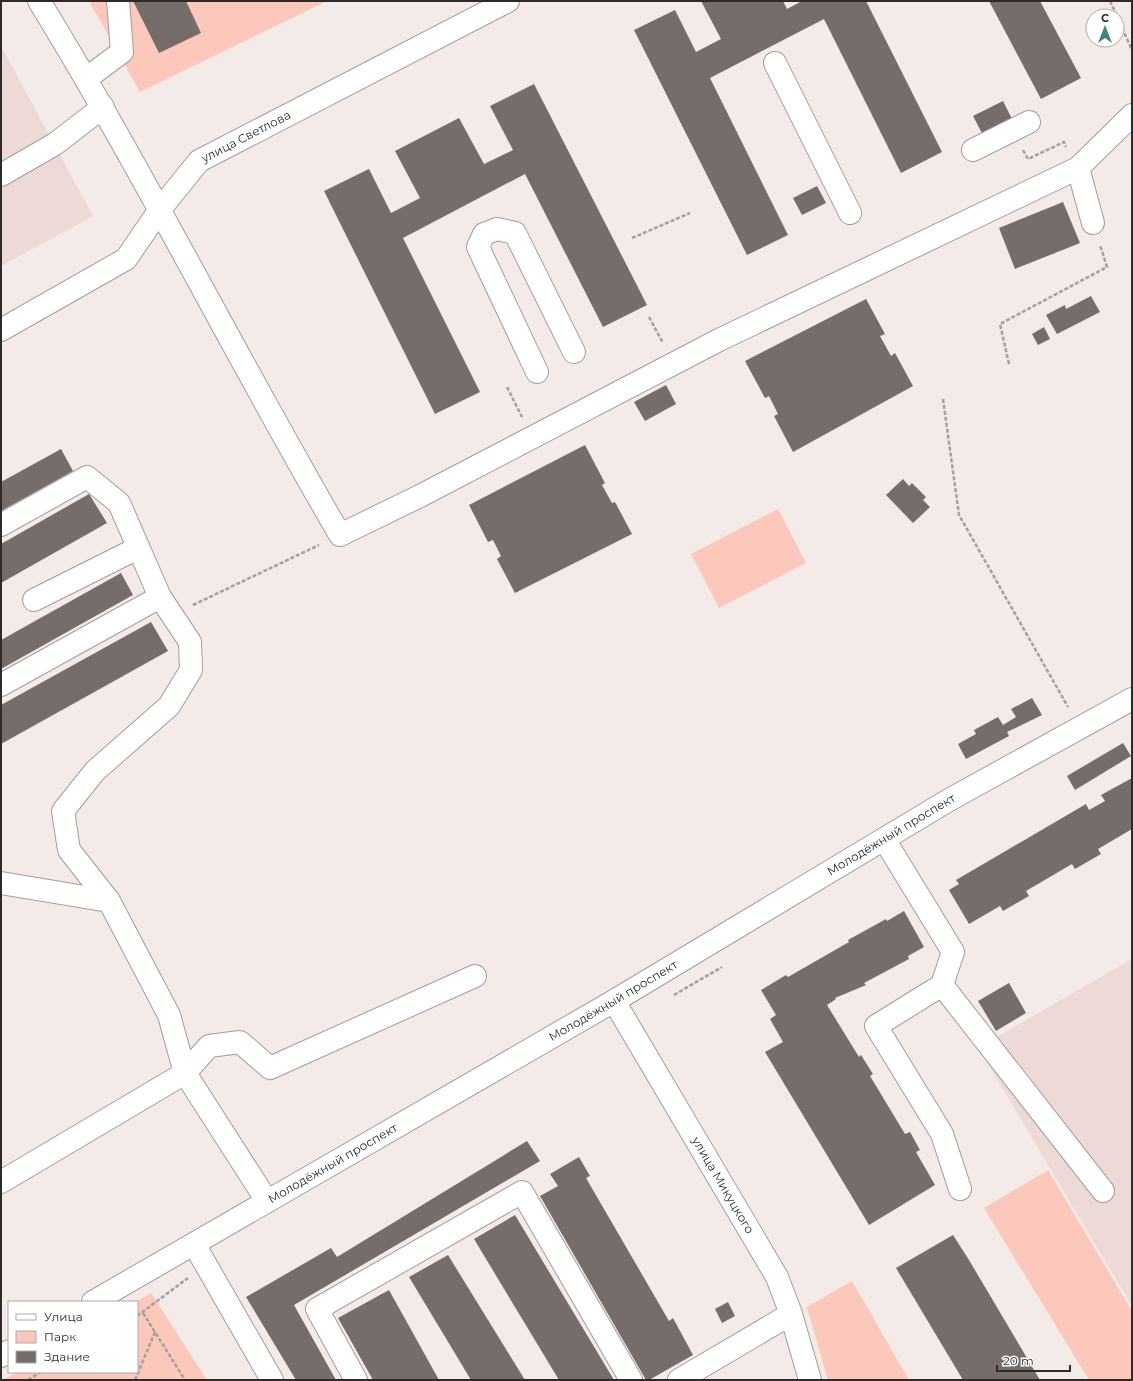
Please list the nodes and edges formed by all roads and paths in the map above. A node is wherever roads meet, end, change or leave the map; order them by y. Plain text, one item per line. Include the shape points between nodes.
1 (39, 1) edge
2 (118, 1) edge
3 (508, 1) edge
4 (1125, 34) edge
5 (1132, 50) edge
6 (775, 63) dead end
7 (87, 78) junction
8 (103, 108) junction
9 (1132, 115) edge
10 (1021, 126) joint
11 (973, 150) dead end
12 (1078, 168) junction
13 (1, 174) edge
14 (160, 208) junction
15 (690, 213) dead end
16 (850, 213) dead end
17 (1093, 223) joint
18 (632, 238) dead end
19 (649, 317) dead end
20 (1, 330) edge
21 (574, 352) dead end
22 (673, 364) junction
23 (1009, 364) dead end
24 (537, 372) dead end
25 (507, 387) dead end
26 (943, 399) dead end
27 (531, 437) junction
28 (1, 525) edge
29 (340, 535) junction
30 (138, 548) junction
31 (160, 597) junction
32 (34, 600) dead end
33 (171, 615) junction
34 (1, 685) edge
35 (1132, 699) edge
36 (1070, 710) dead end
37 (884, 840) junction
38 (1, 883) edge
39 (109, 901) junction
40 (475, 976) dead end
41 (942, 985) junction
42 (614, 1001) junction
43 (185, 1073) junction
44 (1, 1182) edge
45 (960, 1189) dead end
46 (1103, 1191) dead end
47 (266, 1201) junction
48 (194, 1244) junction
49 (205, 1266) junction
50 (95, 1301) edge
51 (143, 1313) junction
52 (791, 1314) junction
53 (138, 1316) edge
54 (155, 1332) junction
55 (39, 1373) edge
56 (138, 1373) edge
57 (28, 1380) edge
58 (184, 1380) edge
59 (272, 1380) edge
60 (356, 1380) edge
61 (631, 1380) edge
62 (679, 1380) edge
63 (810, 1380) edge

1 - 7 street
2 - 7 street via 122,52
3 - 14 street, улица Светлова via 199,161
4 - 5 path
6 - 16 street
7 - 8 street
8 - 13 street via 54,144
8 - 14 street
9 - 12 street
10 - 11 street
10 - 12 path via 1028,159 1064,142
12 - 17 street
12 - 22 street
14 - 20 street, улица Светлова via 126,259
14 - 29 street via 303,473
15 - 18 path
17 - 23 path via 1107,267 1000,324
19 - 22 path
21 - 24 street via 515,233 497,228 484,234 478,247
22 - 27 street
25 - 27 path
26 - 36 path via 959,515
27 - 29 street
28 - 30 street via 87,477 119,503
29 - 33 path
30 - 31 street
30 - 32 street
31 - 33 street
31 - 34 street
33 - 39 street via 190,642 191,670 169,706 95,771 63,811 69,850
35 - 37 street, Молодёжный проспект via 949,800
37 - 41 street via 952,952
37 - 42 street, Молодёжный проспект
38 - 39 street
39 - 43 street via 169,1015
40 - 43 street via 270,1068 240,1042 209,1046
41 - 45 street via 876,1026 942,1134
41 - 46 street
42 - 47 street, Молодёжный проспект
42 - 52 street, улица Микуцкого via 777,1277
43 - 44 street
43 - 47 street
47 - 48 street, Молодёжный проспект
48 - 49 street
48 - 50 street, Молодёжный проспект
49 - 51 path
49 - 59 street
51 - 53 path
51 - 54 path
52 - 62 street
52 - 63 street, улица Микуцкого
54 - 56 path
54 - 58 path
55 - 57 path
60 - 61 street via 317,1309 522,1192

